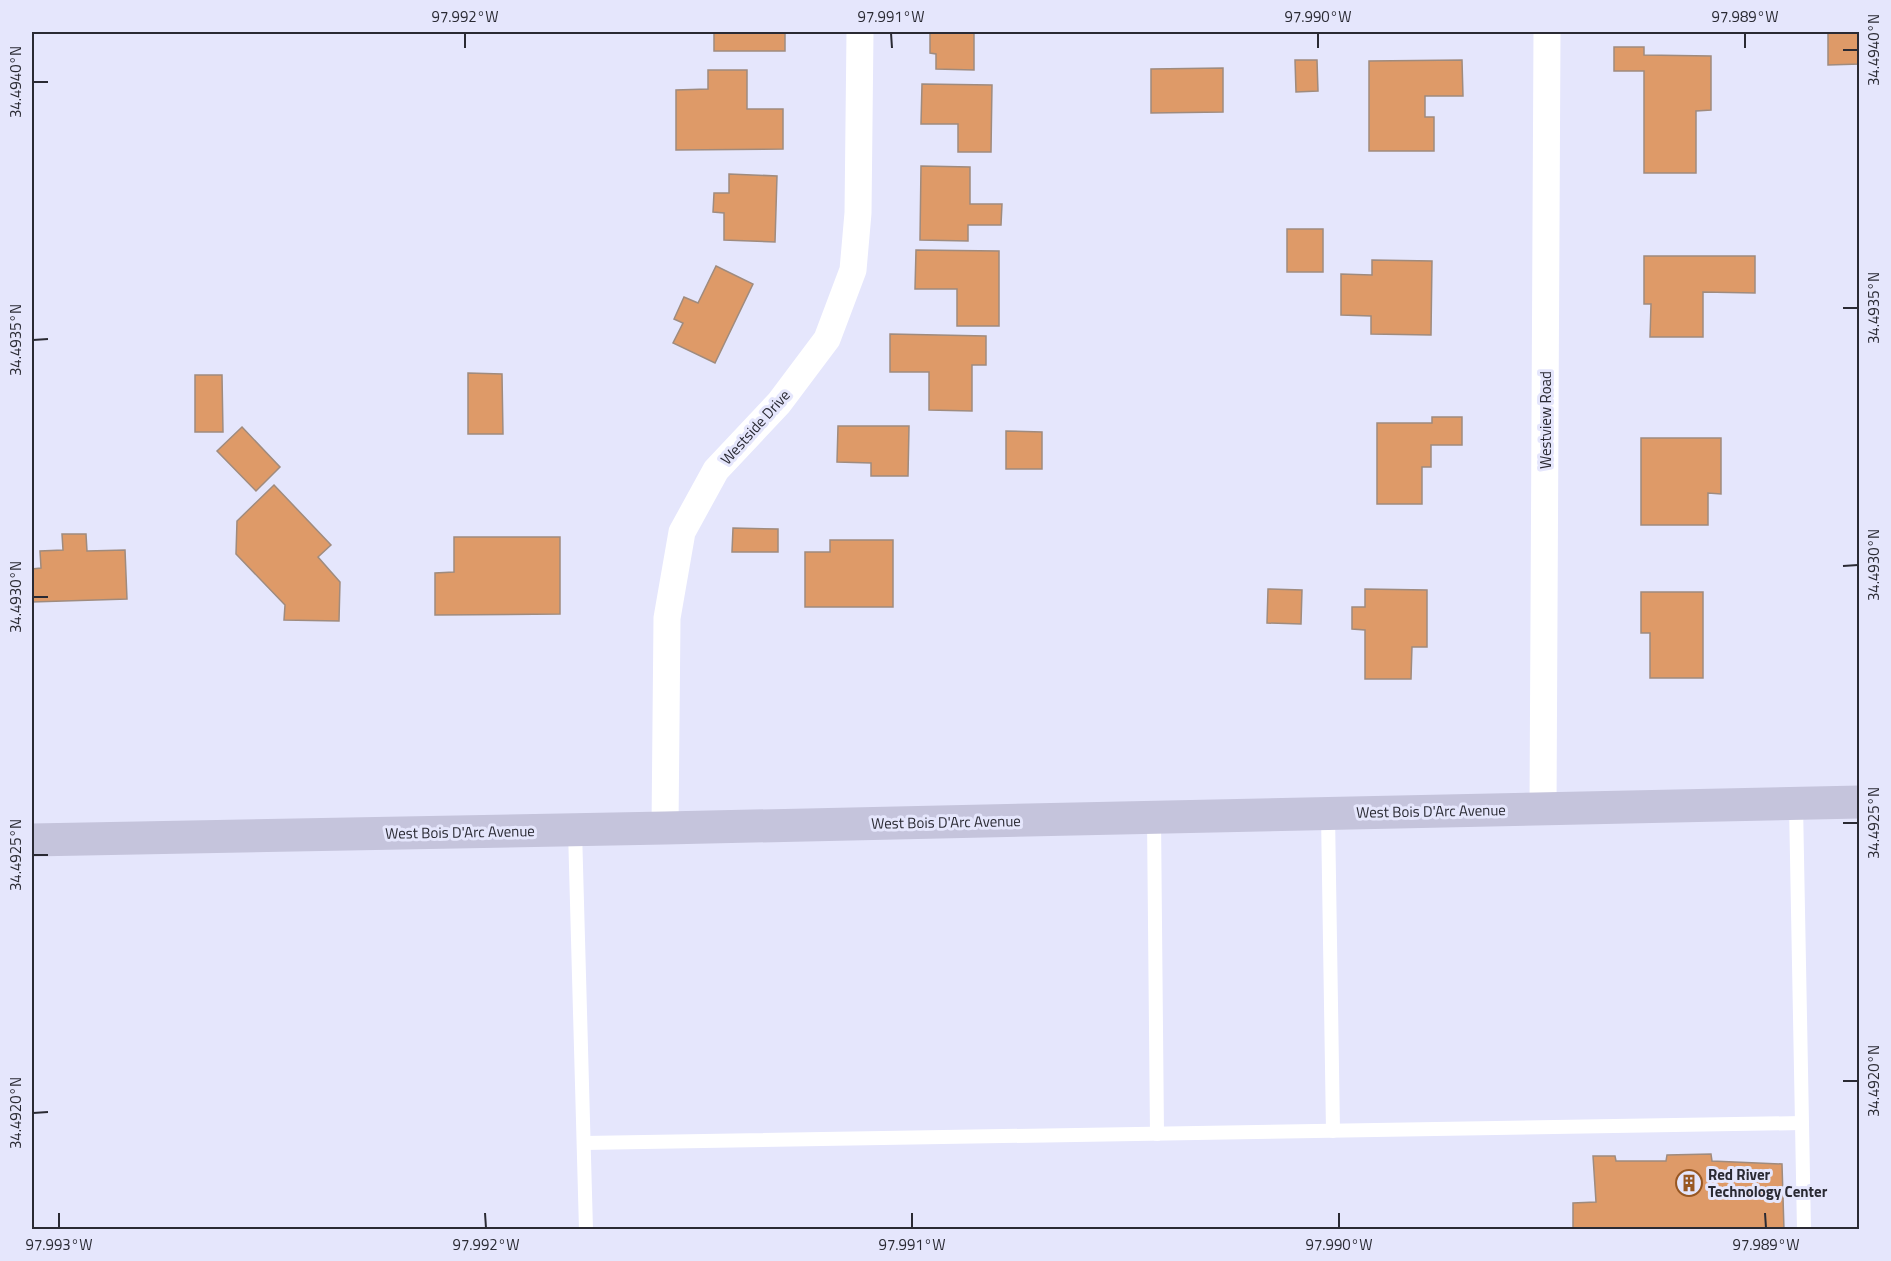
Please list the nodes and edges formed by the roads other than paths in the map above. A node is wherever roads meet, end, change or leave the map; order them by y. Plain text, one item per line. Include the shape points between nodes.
1 (860, 32) edge
2 (1547, 32) edge
3 (1860, 802) edge
4 (1796, 804) junction
5 (1543, 809) junction
6 (1328, 814) junction
7 (1154, 818) junction
8 (665, 828) junction
9 (575, 830) junction
10 (32, 840) edge
11 (1802, 1123) junction
12 (1333, 1131) junction
13 (1157, 1134) junction
14 (584, 1143) junction
15 (586, 1230) edge
16 (1804, 1230) edge

1 - 8 street, Westside Drive via 858,213 853,270 827,339 779,403 716,470 682,532 667,618
2 - 5 street, Westview Road
3 - 4 street, West Bois D'Arc Avenue
4 - 5 street, West Bois D'Arc Avenue
4 - 11 lane
5 - 6 street, West Bois D'Arc Avenue
6 - 7 street, West Bois D'Arc Avenue
6 - 12 lane
7 - 8 street, West Bois D'Arc Avenue
7 - 13 lane
8 - 9 street, West Bois D'Arc Avenue
9 - 10 street, West Bois D'Arc Avenue
9 - 14 lane
11 - 12 lane
11 - 16 lane
12 - 13 lane
13 - 14 lane
14 - 15 lane

